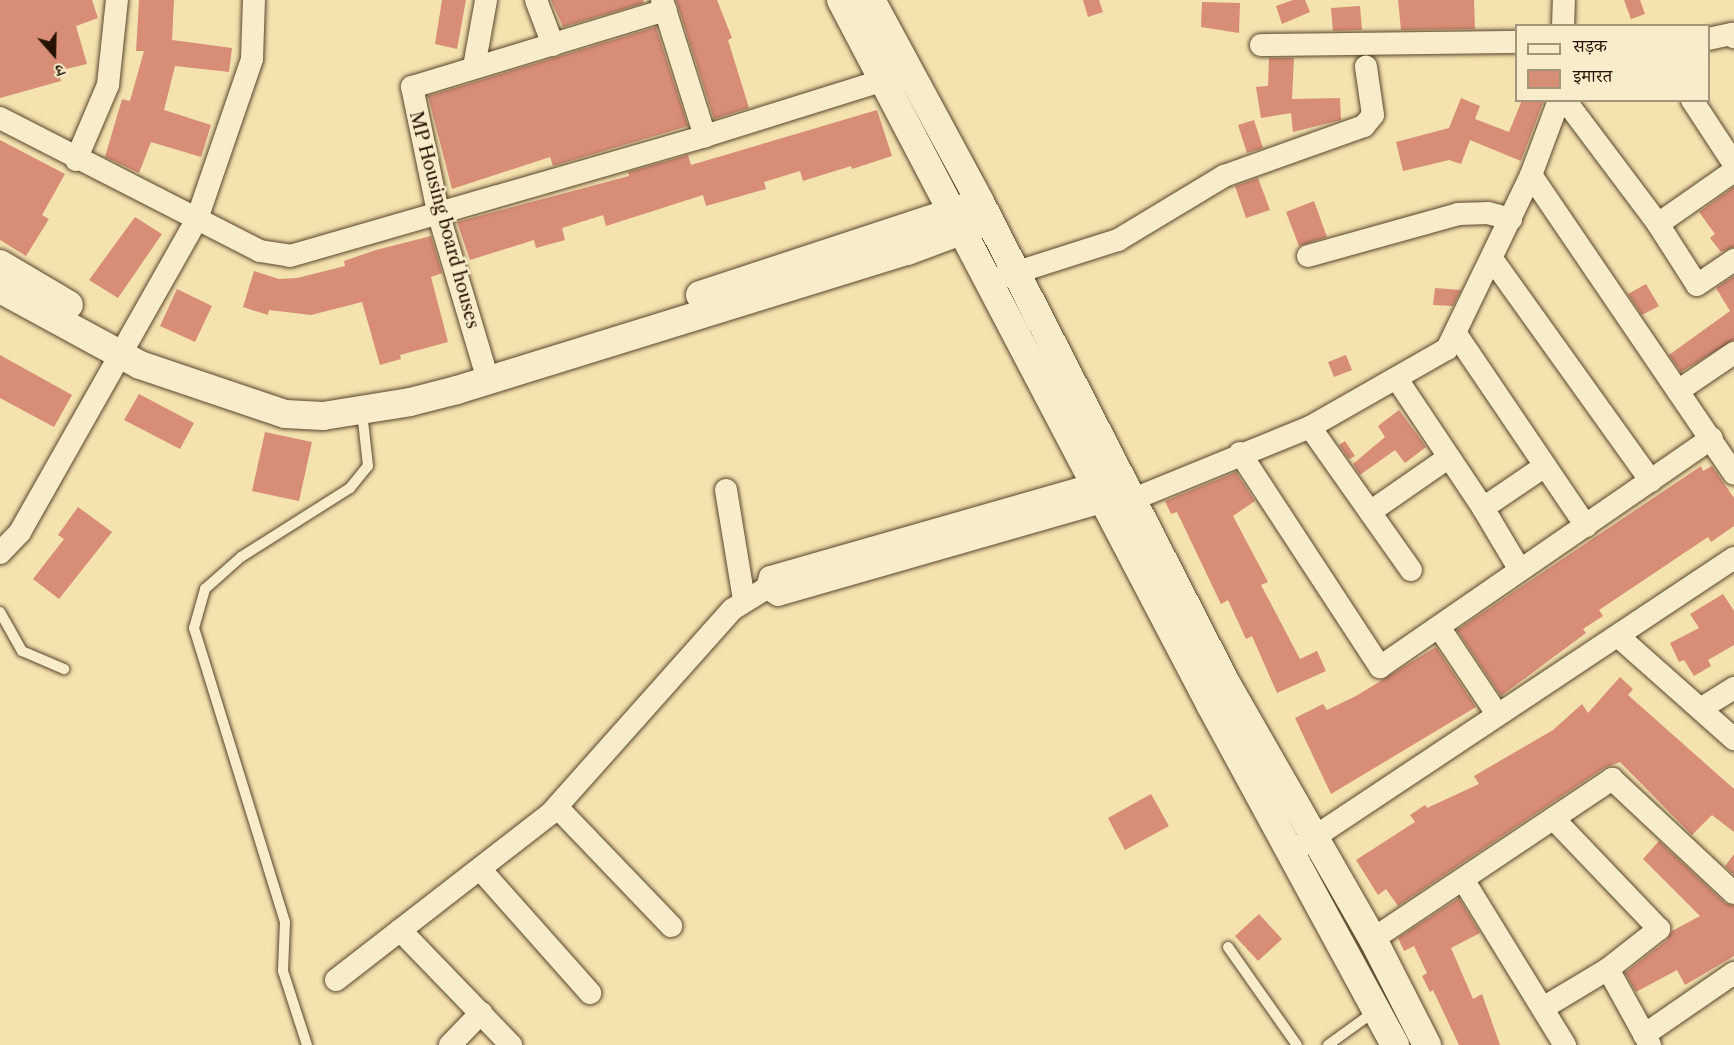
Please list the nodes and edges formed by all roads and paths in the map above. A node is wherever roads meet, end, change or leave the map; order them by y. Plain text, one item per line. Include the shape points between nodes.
1 (117, 0) edge
2 (254, 0) edge
3 (486, 0) edge
4 (536, 0) edge
5 (841, 0) edge
6 (871, 0) edge
7 (1564, 0) edge
8 (664, 5) edge
9 (1563, 24) edge
10 (1734, 37) edge
11 (1710, 39) edge
12 (1515, 42) edge
13 (553, 45) junction
14 (1261, 45) dead end
15 (474, 66) junction
16 (1366, 67) dead end
17 (897, 75) junction
18 (1558, 102) edge
19 (1566, 102) edge
20 (1693, 102) edge
21 (0, 118) edge
22 (705, 136) junction
23 (76, 160) junction
24 (1734, 164) edge
25 (1734, 171) edge
26 (1531, 175) junction
27 (438, 212) junction
28 (972, 216) junction
29 (197, 219) junction
30 (1511, 219) junction
31 (1658, 224) junction
32 (1308, 256) dead end
33 (1492, 259) junction
34 (1734, 260) edge
35 (0, 264) edge
36 (1001, 277) junction
37 (0, 289) edge
38 (1456, 334) junction
39 (122, 346) junction
40 (1734, 353) edge
41 (486, 373) junction
42 (1396, 379) junction
43 (1678, 391) junction
44 (362, 412) junction
45 (1310, 427) junction
46 (1712, 438) junction
47 (1240, 453) junction
48 (1449, 457) junction
49 (1545, 465) junction
50 (1734, 474) edge
51 (1652, 481) junction
52 (726, 490) dead end
53 (1110, 499) junction
54 (1483, 508) junction
55 (1370, 512) junction
56 (1586, 526) junction
57 (0, 553) edge
58 (1734, 558) edge
59 (1411, 570) dead end
60 (1520, 570) junction
61 (744, 600) junction
62 (0, 612) edge
63 (1439, 627) junction
64 (1619, 637) junction
65 (64, 669) dead end
66 (1734, 688) edge
67 (1702, 708) junction
68 (1497, 714) junction
69 (1734, 740) edge
70 (558, 807) junction
71 (1553, 818) junction
72 (1301, 846) junction
73 (480, 869) junction
74 (1464, 881) junction
75 (1734, 893) edge
76 (671, 926) dead end
77 (400, 930) junction
78 (1373, 939) junction
79 (1228, 947) dead end
80 (1608, 969) junction
81 (1734, 973) edge
82 (336, 980) dead end
83 (590, 993) dead end
84 (1543, 1008) junction
85 (1375, 1010) junction
86 (481, 1013) junction
87 (1647, 1040) edge
88 (307, 1045) edge
89 (450, 1045) edge
90 (511, 1045) edge
91 (1297, 1045) edge
92 (1328, 1045) edge
93 (1395, 1045) edge
94 (1427, 1045) edge
95 (1564, 1045) edge

1 - 23 street via 108,85
2 - 29 street via 252,59
3 - 15 street
4 - 13 street
5 - 17 street
6 - 17 street
7 - 9 street
8 - 13 street, MP Housing board houses
8 - 22 street
10 - 11 street via 1732,34
12 - 14 street
13 - 15 street, MP Housing board houses
15 - 27 street, MP Housing board houses via 417,83 411,91
16 - 36 street via 1372,115 1364,126 1224,176 1118,240
17 - 22 street
17 - 28 street
18 - 26 street
19 - 31 street
20 - 24 street
21 - 23 street
22 - 27 street
23 - 29 street
25 - 31 street
26 - 30 street
26 - 43 street
27 - 29 street via 290,256 260,251
27 - 41 street, MP Housing board houses
28 - 36 street
28 - 41 street
29 - 39 street
30 - 32 street via 1488,213 1458,213
30 - 33 street
31 - 34 street via 1696,285
33 - 38 street
33 - 51 street
35 - 39 street
36 - 53 street
36 - 53 street
37 - 39 street
38 - 42 street via 1447,349
38 - 49 street
39 - 41 street via 282,396 318,400 361,397
39 - 44 street via 140,365 225,397 285,414
39 - 57 street via 20,532
40 - 43 street
41 - 44 street
42 - 45 street
42 - 48 street
43 - 46 street
44 - 88 lane via 368,466 350,488 241,557 205,589 194,628 285,922 283,971
45 - 47 street
45 - 55 street
46 - 50 street
46 - 51 street
47 - 53 street
47 - 63 street via 1380,667
48 - 54 street
48 - 55 street
49 - 54 street
49 - 56 street
51 - 56 street
52 - 61 street
53 - 61 street via 778,595 767,588
53 - 72 street
54 - 60 street
55 - 59 street
56 - 60 street
58 - 64 street
60 - 63 street
61 - 70 street
62 - 65 lane via 22,651
63 - 68 street
64 - 67 street
64 - 68 street
66 - 67 street
67 - 69 street
68 - 72 street
70 - 73 street
70 - 76 street
71 - 74 street
71 - 75 street via 1612,780
71 - 80 street via 1659,930
72 - 78 street
72 - 85 street
73 - 77 street
73 - 83 street
74 - 78 street
74 - 84 street
77 - 82 street
77 - 86 street
78 - 94 street
79 - 91 lane
80 - 84 street
80 - 87 street
81 - 87 street
84 - 95 street
85 - 92 lane
85 - 93 street
86 - 89 street
86 - 90 street

